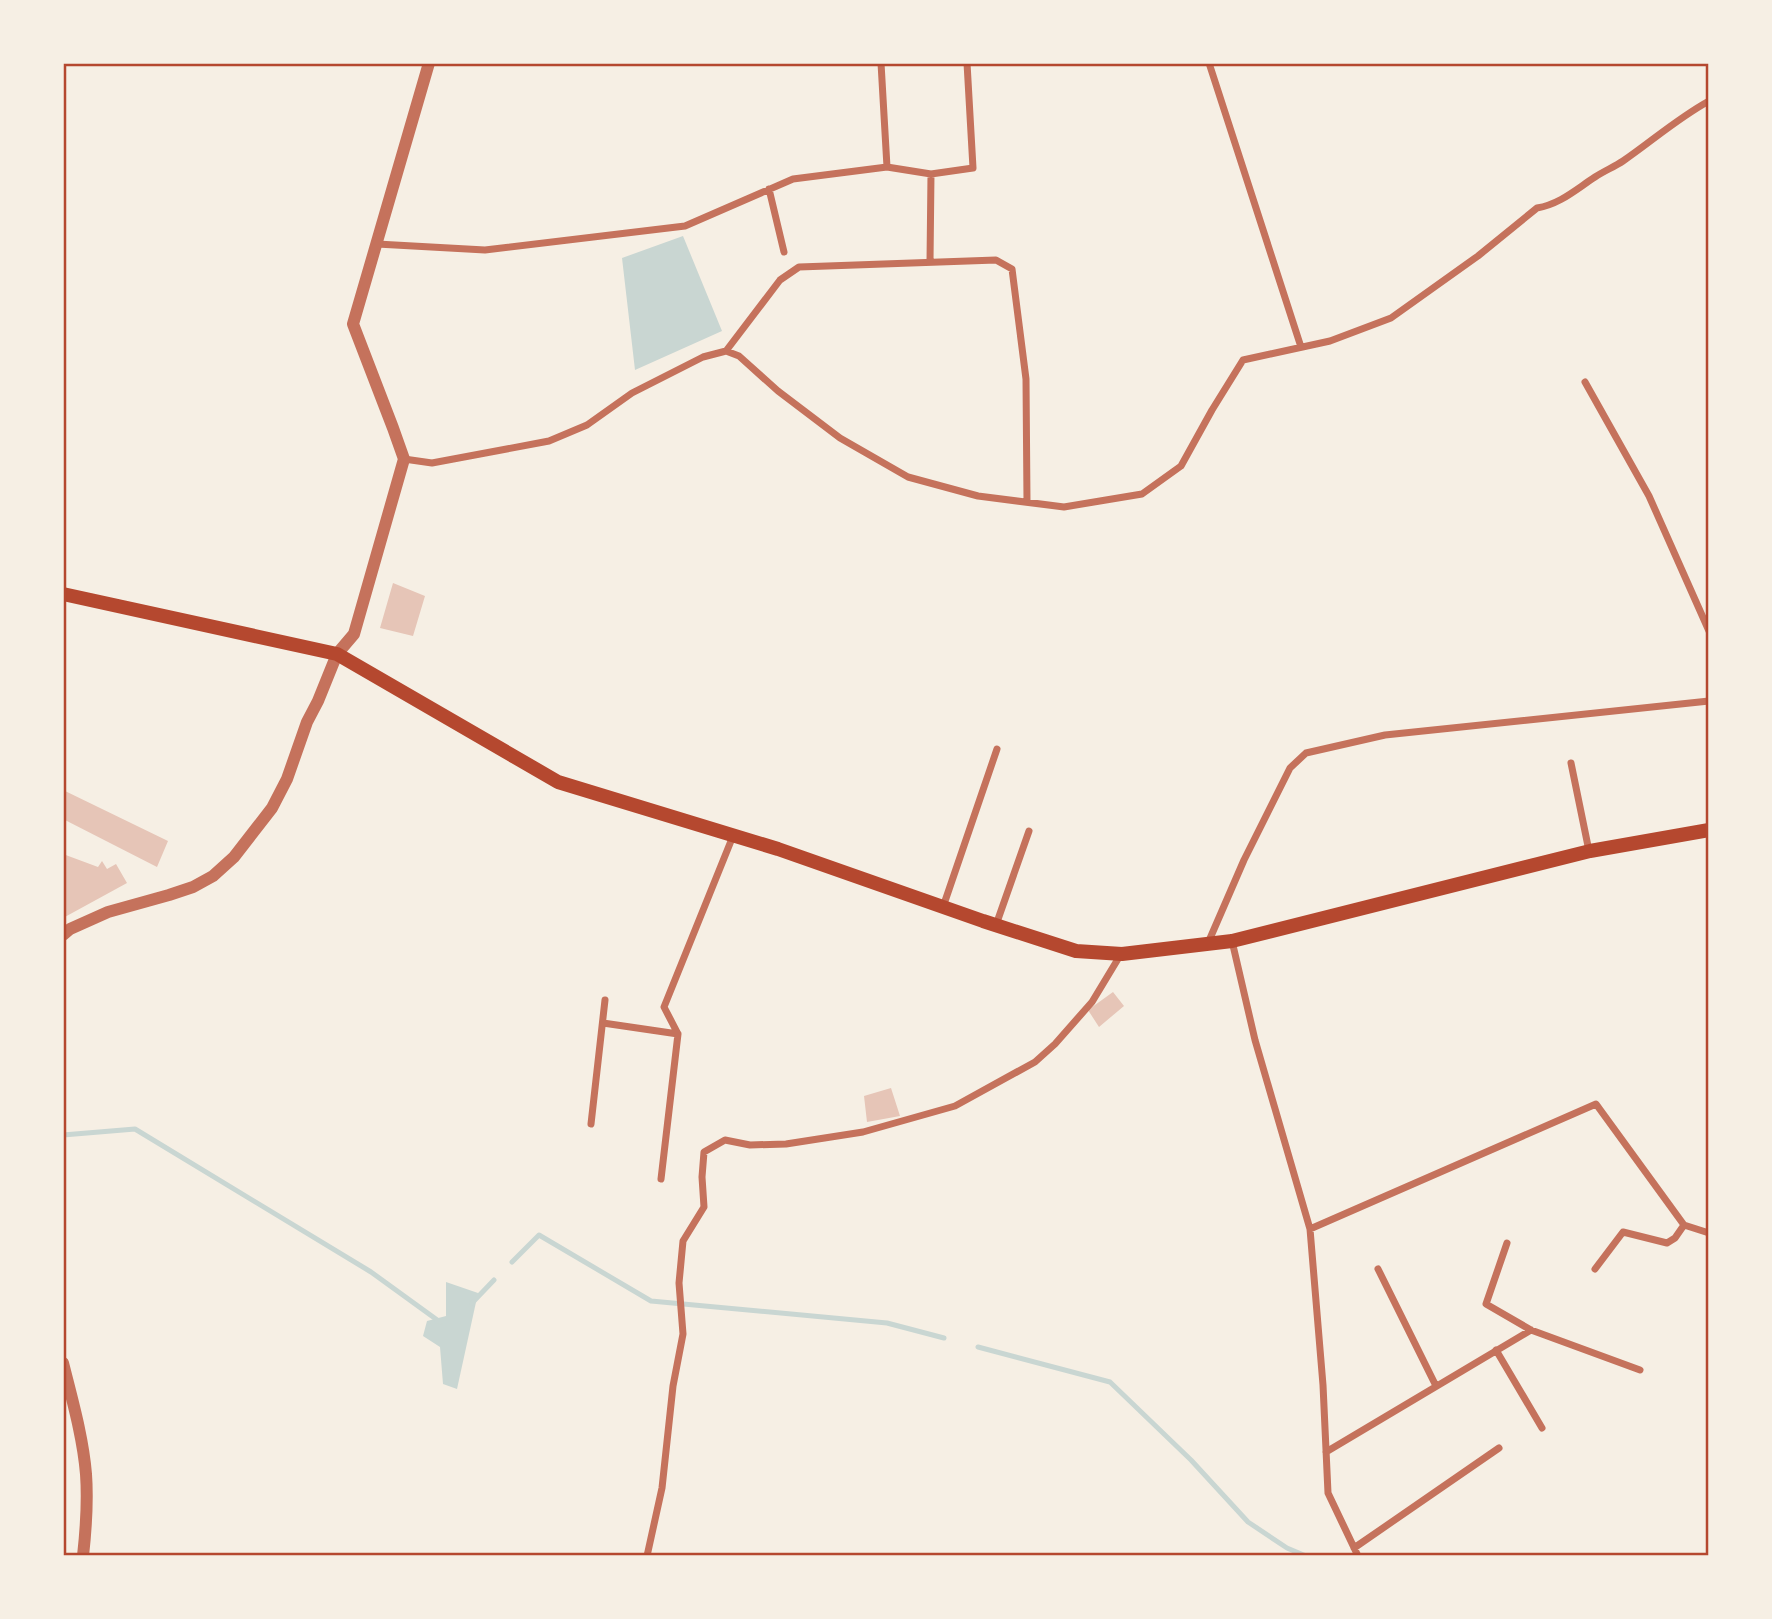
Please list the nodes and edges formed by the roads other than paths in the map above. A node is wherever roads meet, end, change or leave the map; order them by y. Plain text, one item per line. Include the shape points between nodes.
1 (429, 63) edge
2 (881, 63) edge
3 (967, 63) edge
4 (1209, 63) edge
5 (1709, 100) edge
6 (887, 167) junction
7 (931, 174) junction
8 (769, 189) junction
9 (377, 244) junction
10 (784, 251) dead end
11 (930, 262) junction
12 (1301, 347) junction
13 (726, 351) junction
14 (1585, 382) dead end
15 (404, 459) junction
16 (1027, 502) junction
17 (63, 594) edge
18 (1709, 631) edge
19 (337, 654) junction
20 (1709, 701) edge
21 (997, 749) dead end
22 (1571, 763) dead end
23 (1709, 830) edge
24 (1029, 831) dead end
25 (733, 835) junction
26 (1590, 851) junction
27 (943, 907) junction
28 (996, 925) junction
29 (63, 936) edge
30 (1232, 941) junction
31 (1207, 944) junction
32 (1122, 954) junction
33 (605, 1000) dead end
34 (603, 1023) junction
35 (678, 1034) junction
36 (591, 1124) dead end
37 (661, 1179) dead end
38 (1684, 1225) junction
39 (1310, 1228) junction
40 (1709, 1233) edge
41 (1507, 1243) dead end
42 (1378, 1269) dead end
43 (1595, 1269) dead end
44 (1531, 1330) junction
45 (1496, 1350) junction
46 (63, 1363) edge
47 (1640, 1370) dead end
48 (1436, 1386) junction
49 (1542, 1428) dead end
50 (1499, 1448) dead end
51 (1326, 1452) junction
52 (1356, 1552) edge
53 (83, 1556) edge
54 (647, 1556) edge

1 - 9 street
2 - 6 street
3 - 7 street via 973,168
4 - 12 street
5 - 12 street via 1572,194 1537,208 1391,318
6 - 7 street
6 - 8 street via 793,179
7 - 11 street
8 - 9 street via 685,226 485,250
8 - 10 street
9 - 15 street via 353,324
11 - 13 street via 799,267 780,280
11 - 16 street via 996,260 1012,270 1026,379
12 - 16 street via 1243,360 1181,466 1142,494 1064,507
13 - 15 street via 703,356 632,393 587,425 550,441 432,463
13 - 16 street via 840,438 908,477 978,496
14 - 18 street via 1649,496
15 - 19 street via 354,634
17 - 19 main road
19 - 25 main road via 558,782
19 - 29 street via 287,779 272,808 234,857 193,887 108,912
20 - 31 street via 1385,735 1306,753 1290,768
21 - 27 street
22 - 26 street
23 - 26 main road
24 - 28 street
25 - 27 main road
25 - 35 street via 664,1007
26 - 30 main road
27 - 28 main road
28 - 32 main road via 1076,951
30 - 31 main road
30 - 39 street via 1255,1040
31 - 32 main road
32 - 54 street via 1093,1002 1055,1044 1035,1062 955,1106 863,1132 786,1143 750,1145 724,1140 704,1152 704,1207 683,1241 679,1283 683,1334 662,1488
33 - 34 street
34 - 35 street
34 - 36 street
35 - 37 street
38 - 39 street via 1596,1104
38 - 40 street
38 - 43 street via 1667,1242 1623,1232
39 - 51 street
41 - 44 street via 1486,1304
42 - 48 street
44 - 45 street
44 - 47 street
45 - 48 street
45 - 49 street
46 - 53 street via 86,1475
48 - 51 street
50 - 52 street
51 - 52 street via 1328,1493

